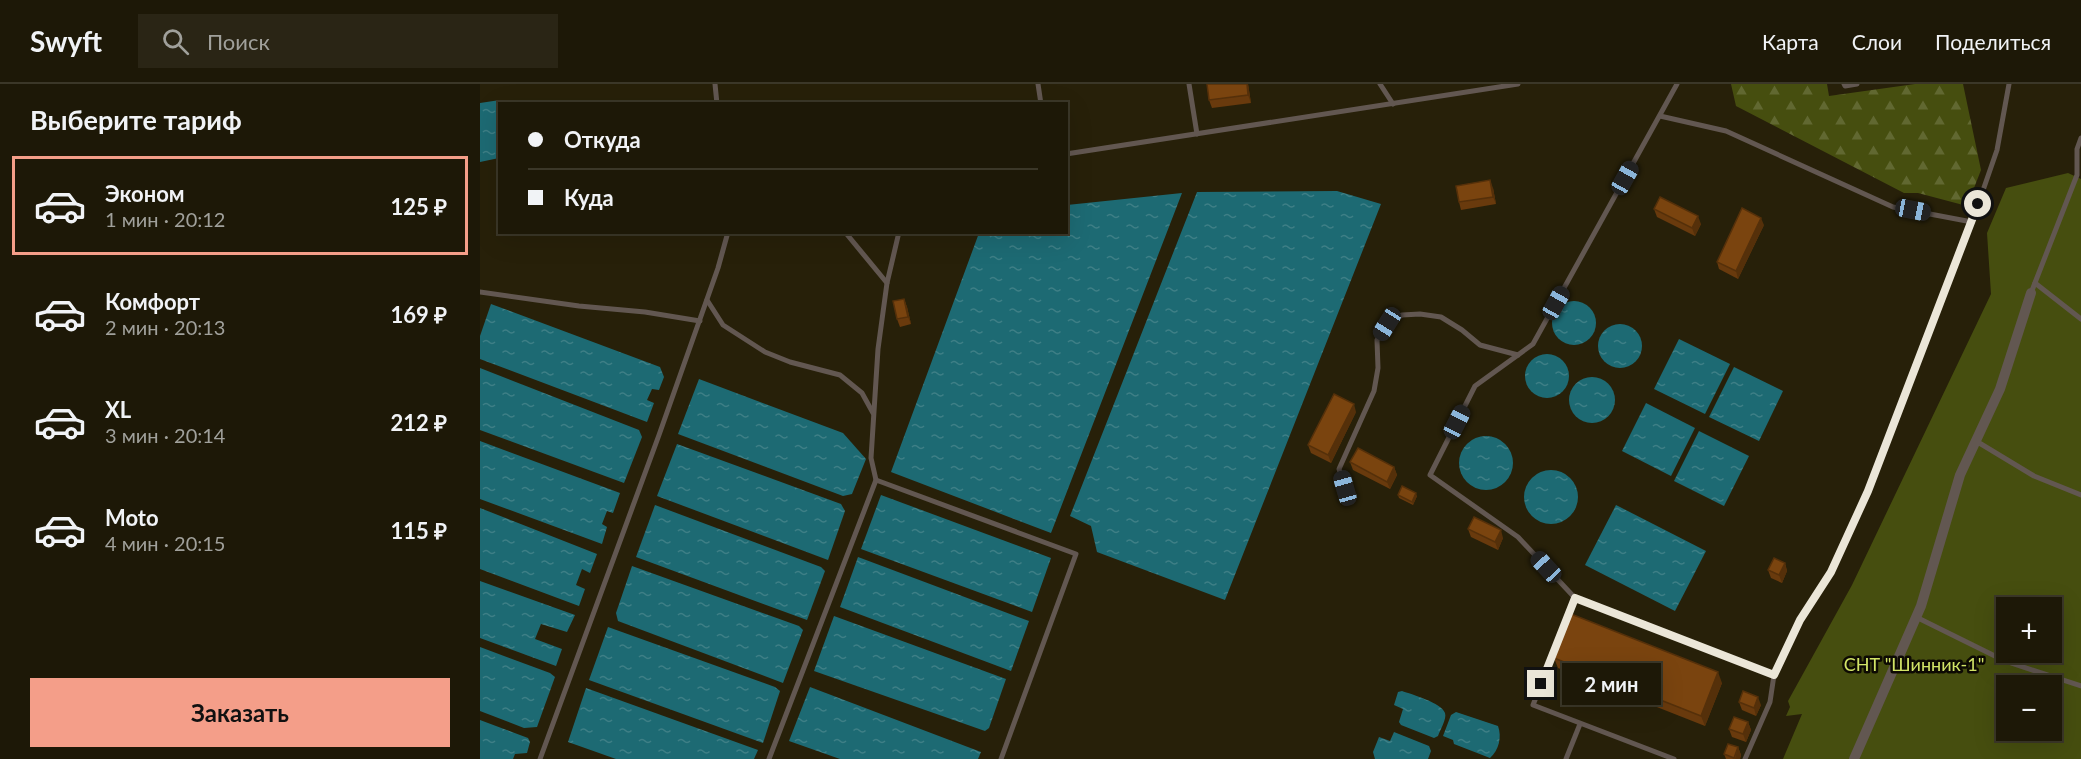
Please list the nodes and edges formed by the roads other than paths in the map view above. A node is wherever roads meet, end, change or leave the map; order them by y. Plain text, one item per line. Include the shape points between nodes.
1 (715, 84) edge
2 (1038, 84) edge
3 (1189, 84) edge
4 (1380, 84) edge
5 (1518, 84) edge
6 (1677, 84) edge
7 (1844, 84) edge
8 (1857, 84) edge
9 (2009, 84) edge
10 (717, 102) edge
11 (1041, 102) edge
12 (1393, 104) junction
13 (1660, 116) junction
14 (1197, 134) junction
15 (2081, 138) edge
16 (1068, 154) edge
17 (1972, 222) junction
18 (727, 234) edge
19 (847, 234) edge
20 (899, 234) edge
21 (887, 283) junction
22 (2033, 288) junction
23 (480, 292) edge
24 (707, 300) junction
25 (2081, 319) edge
26 (700, 321) junction
27 (1518, 355) junction
28 (874, 415) junction
29 (1976, 441) junction
30 (876, 480) junction
31 (1345, 488) dead end
32 (2081, 495) edge
33 (1575, 598) junction
34 (1916, 617) junction
35 (1774, 675) junction
36 (2081, 686) edge
37 (1580, 724) junction
38 (540, 759) edge
39 (769, 759) edge
40 (1001, 759) edge
41 (1566, 759) edge
42 (1674, 759) edge
43 (1745, 759) edge
44 (1854, 759) edge

1 - 10 lane
2 - 11 lane
3 - 14 lane
4 - 12 lane
5 - 12 lane
6 - 13 lane
7 - 8 lane
9 - 17 lane via 1997,150
12 - 14 lane
13 - 17 lane via 1726,131 1893,207
13 - 27 lane via 1533,344
14 - 16 lane
15 - 22 lane via 2077,175
17 - 35 lane via 1868,491 1831,572 1800,620
18 - 24 lane
19 - 21 lane
20 - 21 lane
21 - 28 lane
22 - 25 lane
22 - 29 street via 2000,389
23 - 26 lane
24 - 26 lane
24 - 28 lane via 723,325 765,352 840,375 862,393
26 - 38 lane
27 - 31 lane via 1480,345 1441,317 1402,315 1387,324 1377,340 1374,391 1339,469
27 - 33 lane via 1475,387 1430,475 1518,537
28 - 30 lane via 871,458
29 - 32 lane via 2034,476
29 - 34 street via 1960,475
30 - 39 lane
30 - 40 lane via 1076,554
33 - 35 lane
33 - 37 lane via 1533,705
34 - 36 lane via 2005,661
34 - 44 street
35 - 43 lane via 1770,702
37 - 41 lane
37 - 42 lane

